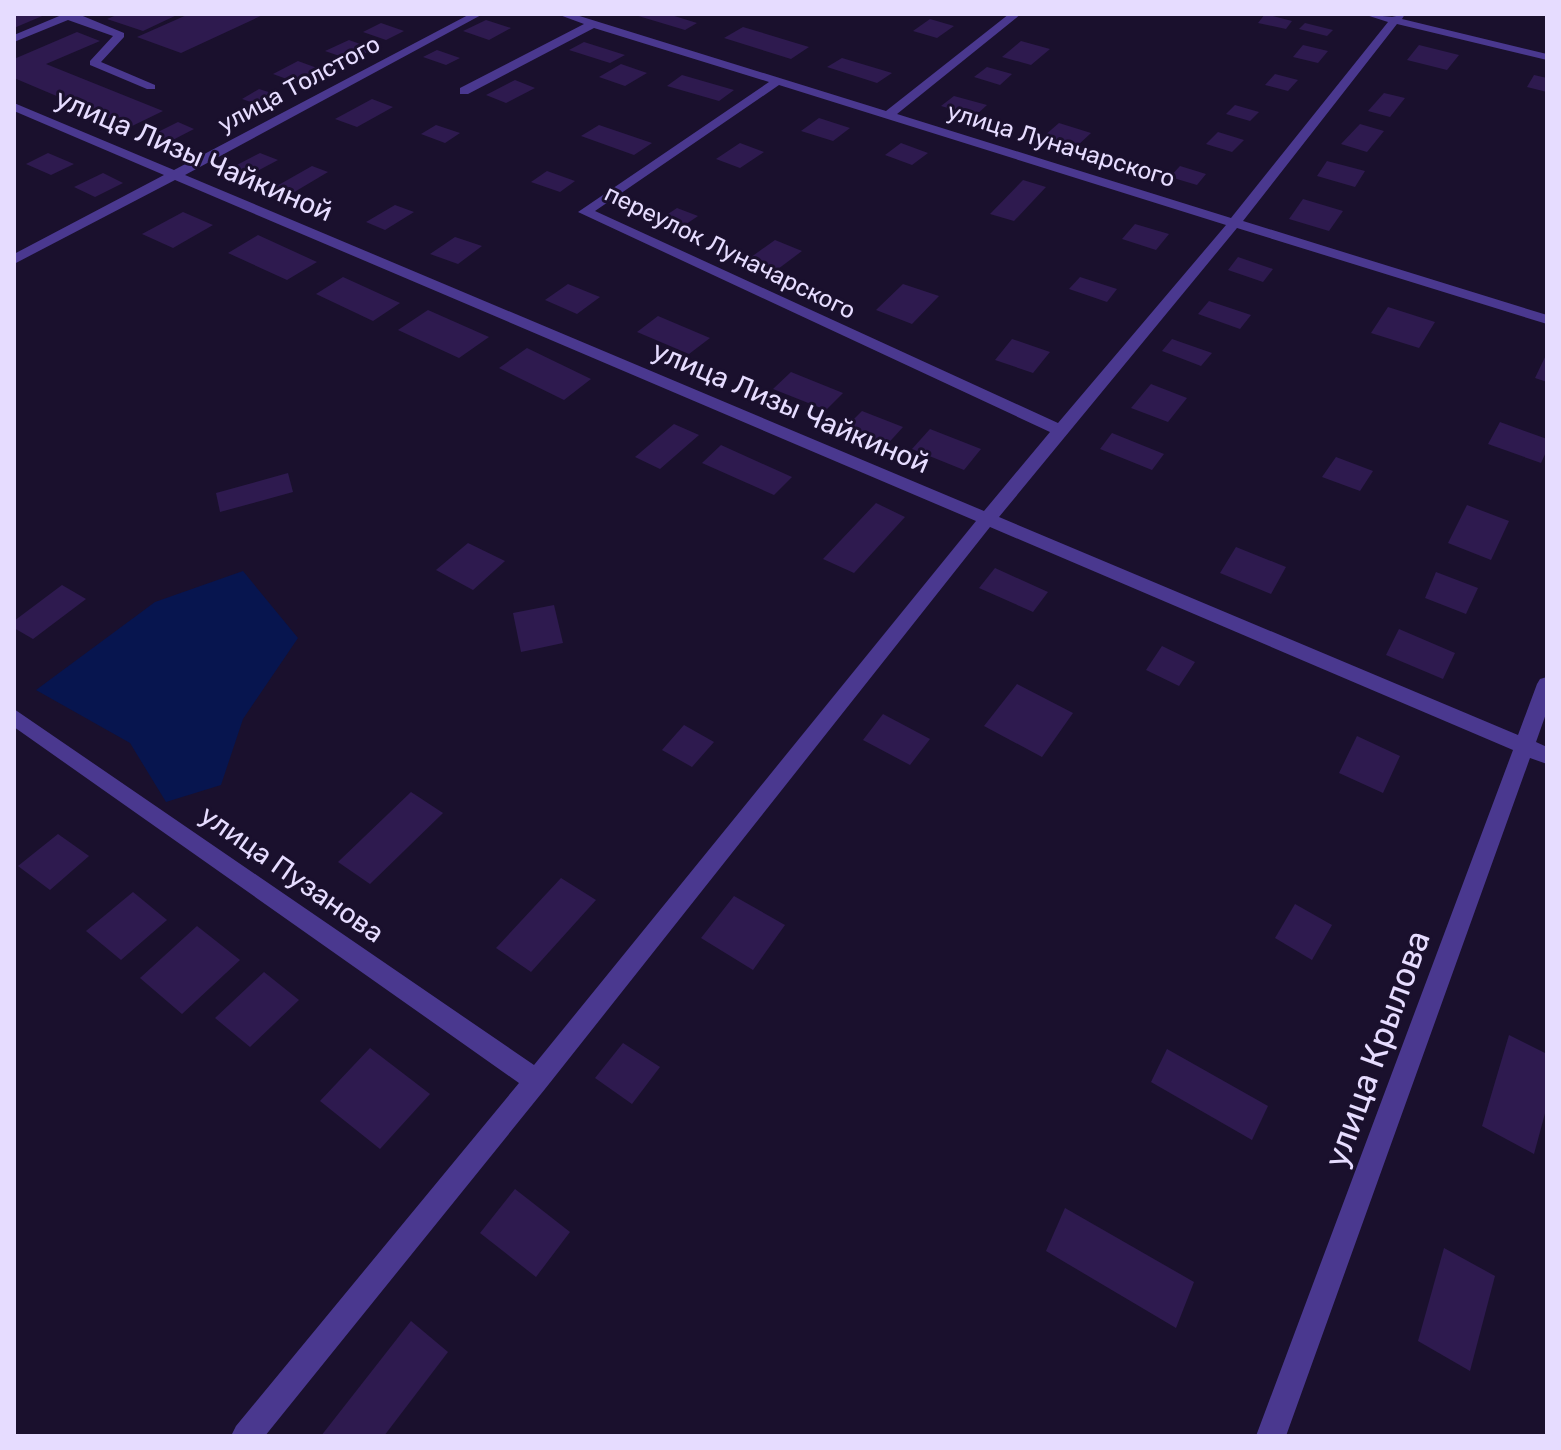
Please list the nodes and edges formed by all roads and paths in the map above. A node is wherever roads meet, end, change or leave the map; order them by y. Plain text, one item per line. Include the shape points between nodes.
1 (478, 14) edge
2 (562, 14) edge
3 (1016, 14) edge
4 (1368, 14) edge
5 (70, 15) edge
6 (1398, 17) edge
7 (593, 24) junction
8 (14, 39) edge
9 (1547, 57) edge
10 (778, 81) junction
11 (151, 87) dead end
12 (464, 91) dead end
13 (14, 107) edge
14 (889, 114) junction
15 (175, 176) junction
16 (1235, 222) junction
17 (14, 260) edge
18 (1547, 320) edge
19 (1061, 431) junction
20 (987, 519) junction
21 (1547, 684) edge
22 (14, 717) edge
23 (1536, 751) edge
24 (536, 1081) junction
25 (246, 1436) edge
26 (1271, 1436) edge

1 - 15 street, улица Толстого
2 - 7 street, улица Луначарского
3 - 14 street
4 - 6 street
5 - 8 street
5 - 11 street via 120,35 94,63
6 - 9 street
6 - 16 street
7 - 10 street, улица Луначарского
7 - 12 street
10 - 14 street, улица Луначарского
10 - 19 street, переулок Луначарского via 585,212
13 - 15 street, улица Лизы Чайкиной
14 - 16 street, улица Луначарского
15 - 17 street, улица Толстого
15 - 20 street, улица Лизы Чайкиной
16 - 18 street, улица Луначарского
16 - 19 street
19 - 20 street
20 - 23 street, улица Лизы Чайкиной
20 - 24 street
21 - 23 street, улица Крылова
22 - 24 street, улица Пузанова
23 - 26 street, улица Крылова
24 - 25 street

